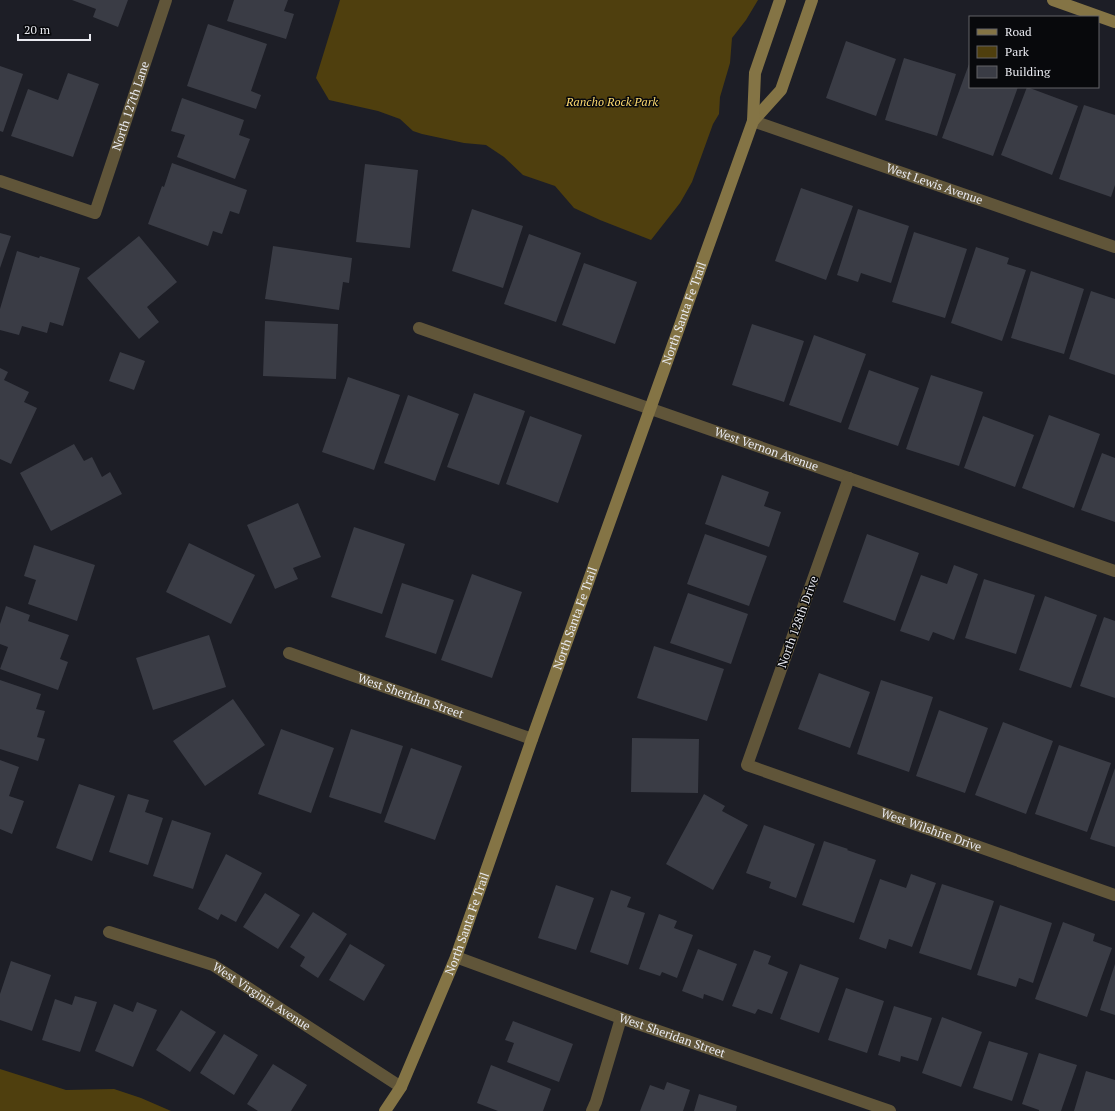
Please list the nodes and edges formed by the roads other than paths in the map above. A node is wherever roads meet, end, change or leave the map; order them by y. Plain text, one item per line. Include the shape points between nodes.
1 (166, 0) edge
2 (780, 0) edge
3 (812, 0) edge
4 (1053, 0) edge
5 (1098, 16) edge
6 (1099, 16) edge
7 (1115, 22) edge
8 (753, 121) junction
9 (0, 181) edge
10 (1115, 247) edge
11 (419, 328) dead end
12 (650, 408) junction
13 (849, 478) junction
14 (1115, 570) edge
15 (289, 653) dead end
16 (532, 738) junction
17 (747, 765) joint
18 (1115, 895) edge
19 (109, 932) dead end
20 (456, 957) junction
21 (621, 1018) junction
22 (401, 1087) junction
23 (385, 1111) edge
24 (592, 1111) edge
25 (890, 1111) edge

1 - 9 street, North 127th Lane via 94,212
2 - 8 street, North Santa Fe Trail via 755,73
3 - 8 street, North Santa Fe Trail via 781,90
4 - 5 street
6 - 7 street
8 - 10 street, West Lewis Avenue
8 - 12 street, North Santa Fe Trail
11 - 12 street, West Vernon Avenue
12 - 13 street, West Vernon Avenue
12 - 16 street, North Santa Fe Trail
13 - 14 street, West Vernon Avenue
13 - 17 street, North 128th Drive
15 - 16 street, West Sheridan Street
16 - 20 street, North Santa Fe Trail
17 - 18 street, West Wilshire Drive
19 - 22 street, West Virginia Avenue via 213,965
20 - 21 street, West Sheridan Street
20 - 22 street, North Santa Fe Trail
21 - 24 street
21 - 25 street, West Sheridan Street
22 - 23 street, North Santa Fe Trail

